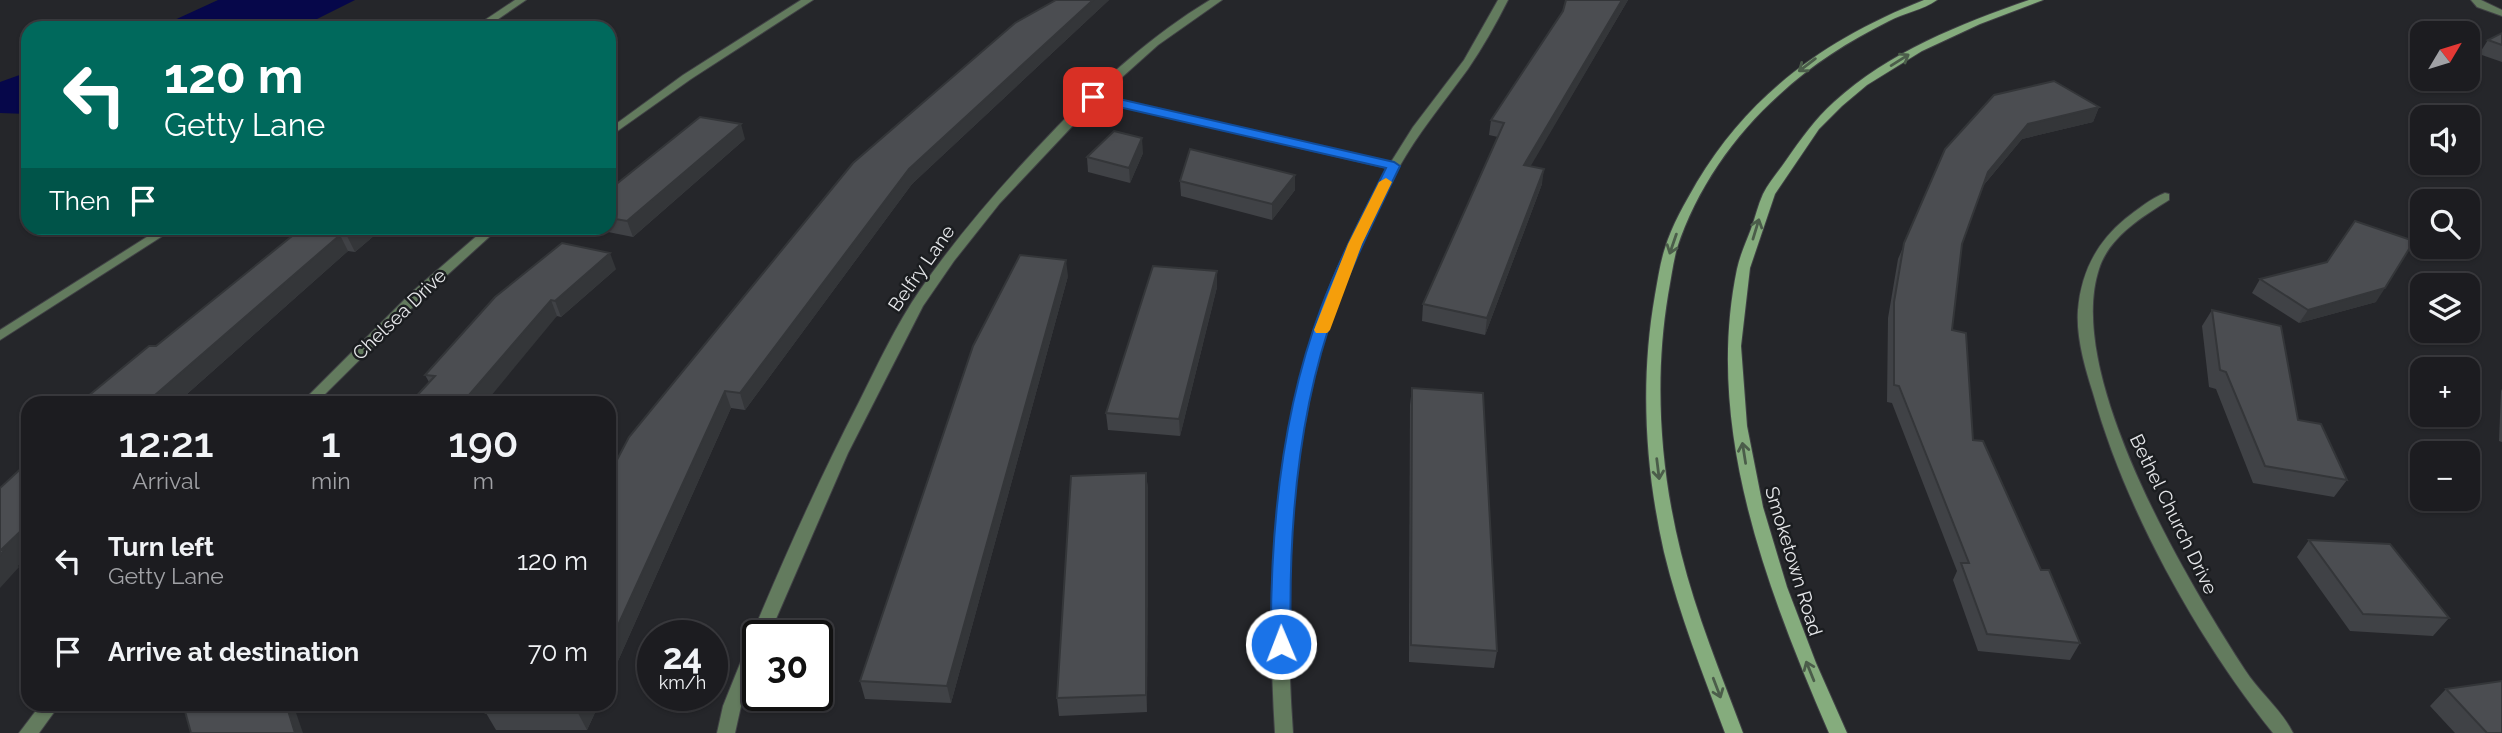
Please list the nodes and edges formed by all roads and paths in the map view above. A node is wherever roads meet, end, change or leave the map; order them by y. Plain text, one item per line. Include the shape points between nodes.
1 (521, 0) edge
2 (808, 0) edge
3 (1217, 0) edge
4 (1503, 0) edge
5 (1933, 0) edge
6 (2038, 0) edge
7 (2476, 0) edge
8 (2502, 13) edge
9 (489, 21) edge
10 (1093, 97) junction
11 (616, 129) edge
12 (1394, 166) junction
13 (2165, 197) dead end
14 (158, 235) edge
15 (485, 235) edge
16 (0, 336) edge
17 (315, 396) edge
18 (766, 620) edge
19 (742, 682) edge
20 (45, 711) edge
21 (28, 733) edge
22 (726, 733) edge
23 (1284, 733) edge
24 (1734, 733) edge
25 (1838, 733) edge
26 (2284, 733) edge

1 - 9 street
2 - 11 street
3 - 10 street, Belfry Lane via 1154,41
4 - 12 street via 1465,66
5 -> 24 main road via 1866,28 1823,52 1783,83 1719,154 1671,247 1657,317 1653,394 1657,467 1667,529 1692,622
25 -> 6 main road, Smoketown Road via 1768,556 1744,457 1734,374 1744,268 1764,204 1785,166 1816,127 1853,93 1899,60 1969,24
7 - 8 street
10 - 12 street
10 - 18 street, Belfry Lane via 1028,164 934,279 898,338 825,482
12 - 23 street via 1328,310 1305,389 1288,482 1280,592
13 - 26 street, Bethel Church Drive via 2127,222 2108,242 2091,272 2083,314 2086,346 2106,416 2134,485 2179,575 2242,680
14 - 16 street
15 - 17 street, Chelsea Drive
19 - 22 street
20 - 21 street

